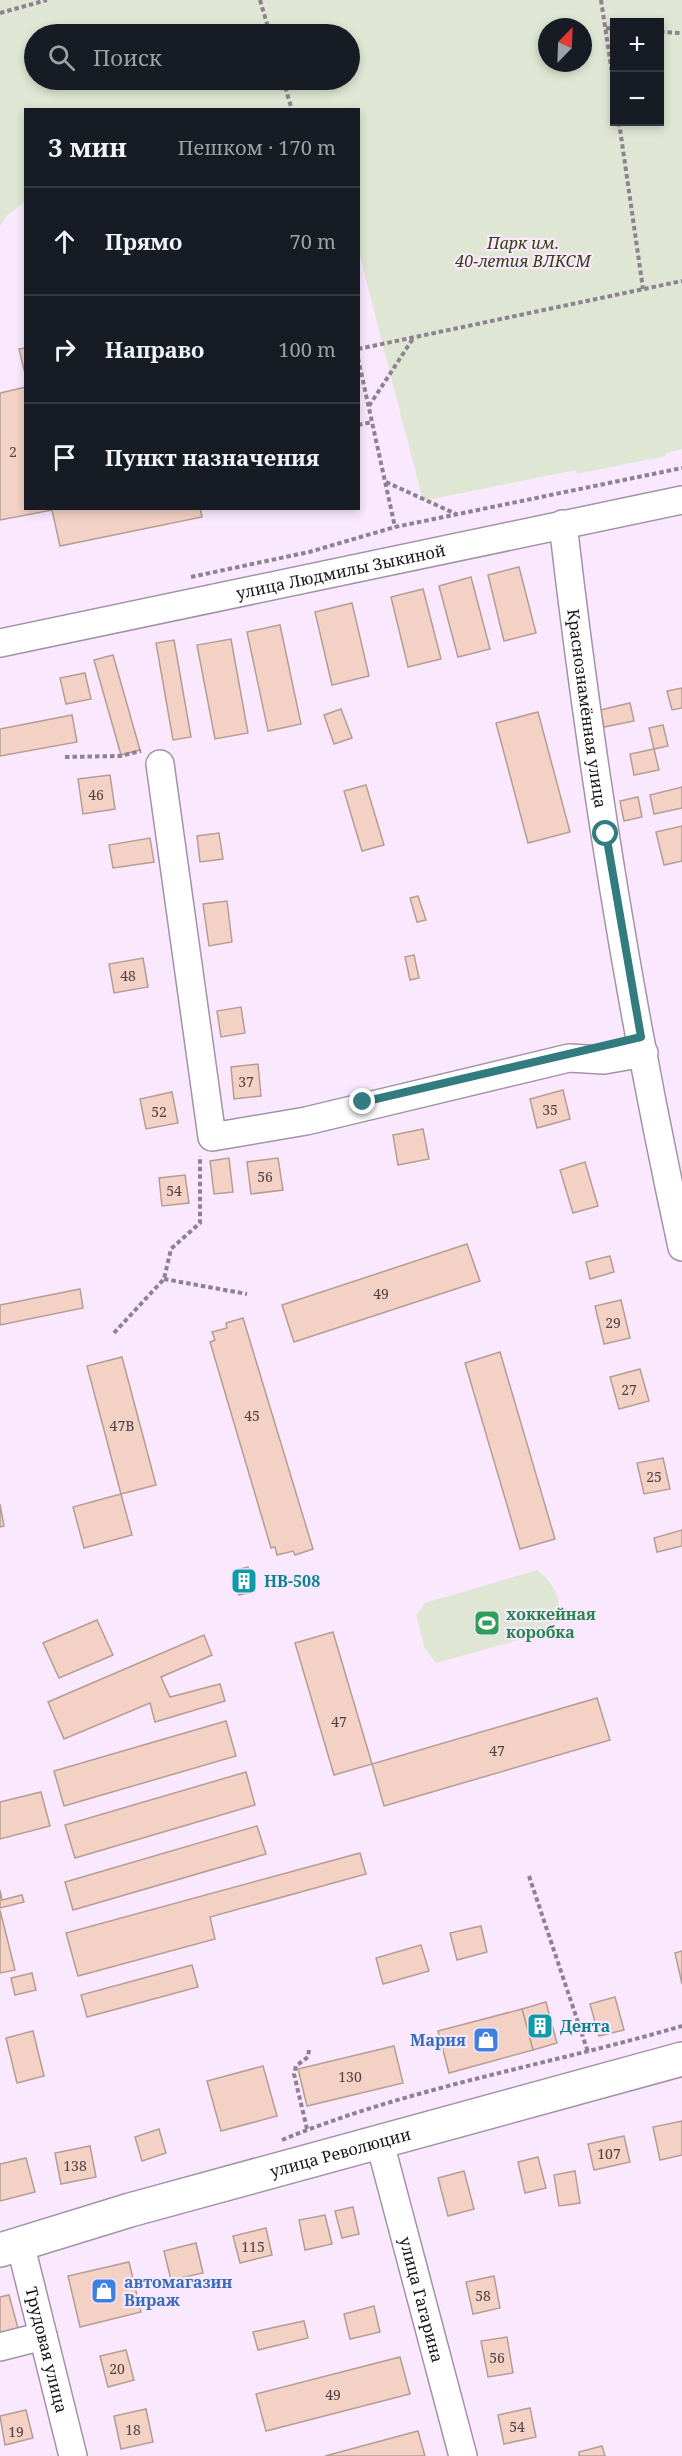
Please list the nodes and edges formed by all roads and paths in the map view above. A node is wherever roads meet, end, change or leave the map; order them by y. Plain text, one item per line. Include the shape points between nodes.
1 (47, 0) edge
2 (260, 0) edge
3 (601, 0) edge
4 (0, 12) edge
5 (267, 24) edge
6 (606, 28) junction
7 (610, 28) edge
8 (664, 32) edge
9 (682, 33) edge
10 (613, 72) edge
11 (286, 90) edge
12 (291, 108) edge
13 (621, 126) edge
14 (682, 281) edge
15 (643, 289) junction
16 (415, 337) junction
17 (360, 349) edge
18 (360, 367) edge
19 (369, 406) junction
20 (372, 422) junction
21 (360, 425) edge
22 (682, 468) edge
23 (385, 482) junction
24 (682, 500) edge
25 (458, 514) junction
26 (563, 524) junction
27 (395, 527) junction
28 (187, 578) dead end
29 (0, 643) edge
30 (65, 757) dead end
31 (160, 764) joint
32 (644, 1053) junction
33 (212, 1137) junction
34 (682, 1247) edge
35 (164, 1279) junction
36 (247, 1294) dead end
37 (114, 1333) dead end
38 (529, 1876) dead end
39 (682, 2026) edge
40 (309, 2049) dead end
41 (588, 2052) junction
42 (682, 2059) edge
43 (307, 2130) junction
44 (281, 2140) dead end
45 (380, 2143) junction
46 (10, 2246) edge
47 (43, 2336) junction
48 (0, 2347) edge
49 (73, 2456) edge
50 (463, 2456) edge

1 - 4 path
2 - 5 path
3 - 6 path
6 - 7 path
6 - 10 path
8 - 9 path
11 - 12 path
13 - 15 path
14 - 15 path
15 - 16 path
16 - 17 path
16 - 19 path
18 - 19 path
19 - 20 path
20 - 21 path
20 - 23 path
22 - 25 path
23 - 25 path
23 - 27 path
24 - 26 street, улица Людмилы Зыкиной
25 - 27 path
26 - 29 street, улица Людмилы Зыкиной
26 - 32 street, Краснознамённая улица via 585,699
27 - 28 path via 309,552
30 - 31 path via 120,756 143,751
31 - 33 street
32 - 33 street via 604,1060 569,1058 336,1114
32 - 34 street, Краснознамённая улица
33 - 35 path via 205,1142 200,1156 200,1223 171,1249
35 - 36 path
35 - 37 path
38 - 41 path
39 - 41 path
40 - 43 path via 308,2057 296,2066 294,2074
41 - 43 path via 445,2087
42 - 45 main road, улица Революции
43 - 44 path
45 - 46 main road, улица Революции
45 - 50 street, улица Гагарина
46 - 47 street, Трудовая улица
47 - 48 street
47 - 49 street, Трудовая улица

